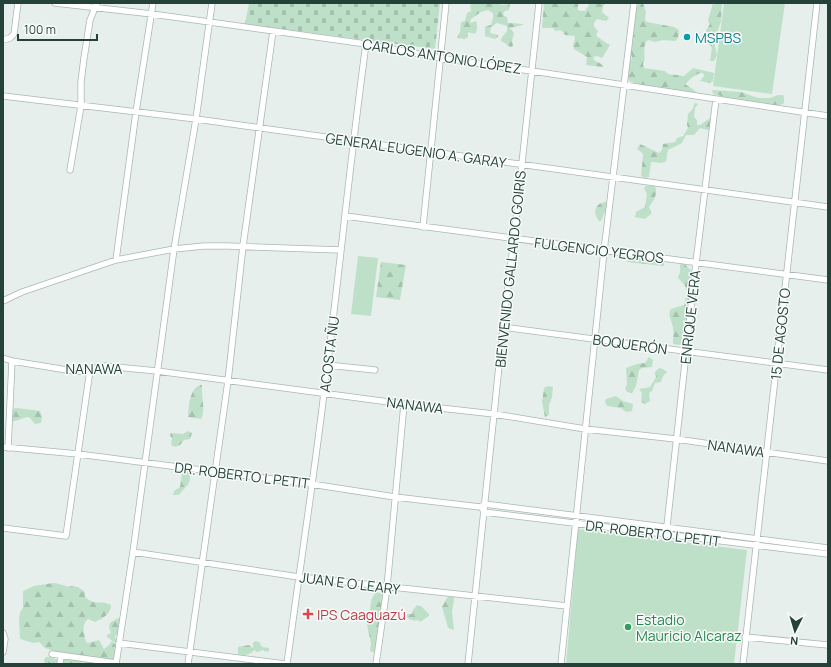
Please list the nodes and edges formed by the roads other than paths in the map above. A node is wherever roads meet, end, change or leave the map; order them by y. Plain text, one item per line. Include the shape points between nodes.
1 (18, 3) edge
2 (54, 3) edge
3 (153, 3) edge
4 (212, 3) edge
5 (446, 3) edge
6 (539, 3) edge
7 (634, 3) edge
8 (817, 3) edge
9 (97, 5) edge
10 (152, 14) junction
11 (209, 22) junction
12 (273, 31) junction
13 (3, 40) edge
14 (366, 44) junction
15 (440, 58) junction
16 (532, 71) junction
17 (624, 85) junction
18 (3, 96) edge
19 (716, 100) junction
20 (81, 106) junction
21 (136, 112) junction
22 (805, 113) junction
23 (828, 116) edge
24 (196, 119) junction
25 (260, 128) junction
26 (353, 141) junction
27 (430, 152) junction
28 (522, 165) junction
29 (70, 170) dead end
30 (612, 178) junction
31 (704, 190) junction
32 (794, 203) junction
33 (828, 207) edge
34 (345, 216) junction
35 (423, 227) junction
36 (514, 239) junction
37 (243, 246) junction
38 (174, 248) junction
39 (341, 250) junction
40 (604, 251) junction
41 (116, 260) junction
42 (696, 263) junction
43 (786, 275) junction
44 (828, 280) edge
45 (3, 301) edge
46 (503, 327) junction
47 (595, 339) junction
48 (686, 352) junction
49 (3, 358) edge
50 (12, 361) junction
51 (328, 364) junction
52 (776, 364) junction
53 (90, 370) junction
54 (375, 370) dead end
55 (828, 370) edge
56 (157, 371) junction
57 (228, 380) junction
58 (324, 394) junction
59 (404, 404) junction
60 (494, 414) junction
61 (585, 428) junction
62 (676, 439) junction
63 (6, 447) edge
64 (767, 452) junction
65 (78, 454) junction
66 (828, 461) edge
67 (145, 462) junction
68 (215, 471) junction
69 (312, 484) junction
70 (395, 497) junction
71 (482, 506) junction
72 (484, 512) junction
73 (577, 516) junction
74 (575, 523) junction
75 (3, 528) edge
76 (667, 528) junction
77 (666, 535) junction
78 (757, 540) junction
79 (756, 546) junction
80 (828, 548) edge
81 (133, 552) junction
82 (828, 554) edge
83 (203, 563) junction
84 (298, 577) junction
85 (387, 587) junction
86 (475, 597) junction
87 (567, 606) junction
88 (3, 633) edge
89 (746, 637) junction
90 (119, 643) junction
91 (828, 645) edge
92 (3, 652) edge
93 (190, 652) junction
94 (52, 654) dead end
95 (61, 656) junction
96 (60, 664) edge
97 (116, 664) edge
98 (188, 664) edge
99 (286, 664) edge
100 (376, 664) edge
101 (468, 664) edge
102 (561, 664) edge
103 (743, 664) edge

1 - 13 street via 14,34
2 - 9 street, CARLOS ANTONIO LÓPEZ
3 - 10 street
4 - 11 street
5 - 15 street
6 - 16 street, BIENVENIDO GALLARDO GOIRIS
7 - 17 street
8 - 22 street, 15 DE AGOSTO
9 - 10 street, CARLOS ANTONIO LÓPEZ
9 - 20 street via 90,20 81,82
10 - 11 street, CARLOS ANTONIO LÓPEZ
10 - 21 street
11 - 12 street, CARLOS ANTONIO LÓPEZ
11 - 24 street
12 - 14 street, CARLOS ANTONIO LÓPEZ
12 - 25 street
14 - 15 street, CARLOS ANTONIO LÓPEZ
14 - 26 street, ACOSTA ÑU
15 - 16 street, CARLOS ANTONIO LÓPEZ
15 - 27 street
16 - 17 street, CARLOS ANTONIO LÓPEZ
16 - 28 street, BIENVENIDO GALLARDO GOIRIS
17 - 19 street, CARLOS ANTONIO LÓPEZ
17 - 30 street
18 - 20 street, GENERAL EUGENIO A. GARAY
19 - 22 street, CARLOS ANTONIO LÓPEZ
19 - 31 street, ENRIQUE VERA
20 - 21 street, GENERAL EUGENIO A. GARAY
20 - 29 street
21 - 24 street, GENERAL EUGENIO A. GARAY
21 - 41 street
22 - 23 street, CARLOS ANTONIO LÓPEZ
22 - 32 street, 15 DE AGOSTO
24 - 25 street, GENERAL EUGENIO A. GARAY
24 - 38 street
25 - 26 street, GENERAL EUGENIO A. GARAY
25 - 37 street
26 - 27 street, GENERAL EUGENIO A. GARAY
26 - 34 street, ACOSTA ÑU
27 - 28 street, GENERAL EUGENIO A. GARAY
27 - 35 street
28 - 30 street, GENERAL EUGENIO A. GARAY
28 - 36 street, BIENVENIDO GALLARDO GOIRIS
30 - 31 street, GENERAL EUGENIO A. GARAY
30 - 40 street
31 - 32 street, GENERAL EUGENIO A. GARAY
31 - 42 street, ENRIQUE VERA
32 - 33 street, GENERAL EUGENIO A. GARAY
32 - 43 street, 15 DE AGOSTO
34 - 35 street, FULGENCIO YEGROS
34 - 39 street, ACOSTA ÑU
35 - 36 street, FULGENCIO YEGROS
36 - 40 street, FULGENCIO YEGROS
36 - 46 street, BIENVENIDO GALLARDO GOIRIS
37 - 38 street
37 - 39 street
37 - 57 street
38 - 41 street
38 - 56 street
39 - 51 street, ACOSTA ÑU
40 - 42 street, FULGENCIO YEGROS
40 - 47 street
41 - 45 street
42 - 43 street, FULGENCIO YEGROS
42 - 48 street, ENRIQUE VERA
43 - 44 street, FULGENCIO YEGROS
43 - 52 street, 15 DE AGOSTO
46 - 47 street, BOQUERÓN
46 - 60 street, BIENVENIDO GALLARDO GOIRIS
47 - 48 street, BOQUERÓN
47 - 61 street
48 - 52 street, BOQUERÓN
48 - 62 street, ENRIQUE VERA
49 - 50 street, NANAWA
50 - 53 street, NANAWA via 73,371
50 - 63 street
51 - 54 street
51 - 58 street, ACOSTA ÑU
52 - 55 street, BOQUERÓN
52 - 64 street, 15 DE AGOSTO
53 - 56 street, NANAWA via 105,366
53 - 65 street
56 - 57 street, NANAWA
56 - 67 street
57 - 58 street, NANAWA
57 - 68 street
58 - 59 street, NANAWA
58 - 69 street, ACOSTA ÑU
59 - 60 street, NANAWA
59 - 70 street
60 - 61 street, NANAWA
60 - 71 street, BIENVENIDO GALLARDO GOIRIS
61 - 62 street, NANAWA
61 - 73 street
62 - 64 street, NANAWA
62 - 76 street, ENRIQUE VERA
63 - 65 street, DR. ROBERTO L PETIT
64 - 66 street, NANAWA
64 - 78 street, 15 DE AGOSTO
65 - 67 street, DR. ROBERTO L PETIT
65 - 75 street via 66,536
67 - 68 street, DR. ROBERTO L PETIT
67 - 81 street
68 - 69 street, DR. ROBERTO L PETIT
68 - 83 street
69 - 70 street, DR. ROBERTO L PETIT
69 - 84 street, ACOSTA ÑU
70 - 71 street, DR. ROBERTO L PETIT
70 - 85 street
71 - 72 street, BIENVENIDO GALLARDO GOIRIS
71 - 73 street, DR. ROBERTO L PETIT
72 - 74 street, DR. ROBERTO L PETIT
72 - 86 street, BIENVENIDO GALLARDO GOIRIS
73 - 74 street
73 - 76 street, DR. ROBERTO L PETIT
74 - 77 street, DR. ROBERTO L PETIT
74 - 87 street
76 - 77 street, ENRIQUE VERA
76 - 78 street, DR. ROBERTO L PETIT
77 - 79 street, DR. ROBERTO L PETIT
78 - 79 street, 15 DE AGOSTO
78 - 80 street, DR. ROBERTO L PETIT
79 - 82 street, DR. ROBERTO L PETIT
79 - 89 street, 15 DE AGOSTO
81 - 83 street, JUAN E O LEARY
81 - 90 street
83 - 84 street, JUAN E O LEARY
83 - 93 street
84 - 85 street, JUAN E O LEARY
84 - 99 street, ACOSTA ÑU
85 - 86 street, JUAN E O LEARY
85 - 100 street
86 - 87 street, JUAN E O LEARY
86 - 101 street, BIENVENIDO GALLARDO GOIRIS
87 - 102 street
88 - 92 street
89 - 91 street
89 - 103 street, 15 DE AGOSTO
90 - 93 street
90 - 97 street
93 - 98 street
93 - 99 street
94 - 95 street
95 - 96 street
95 - 97 street

